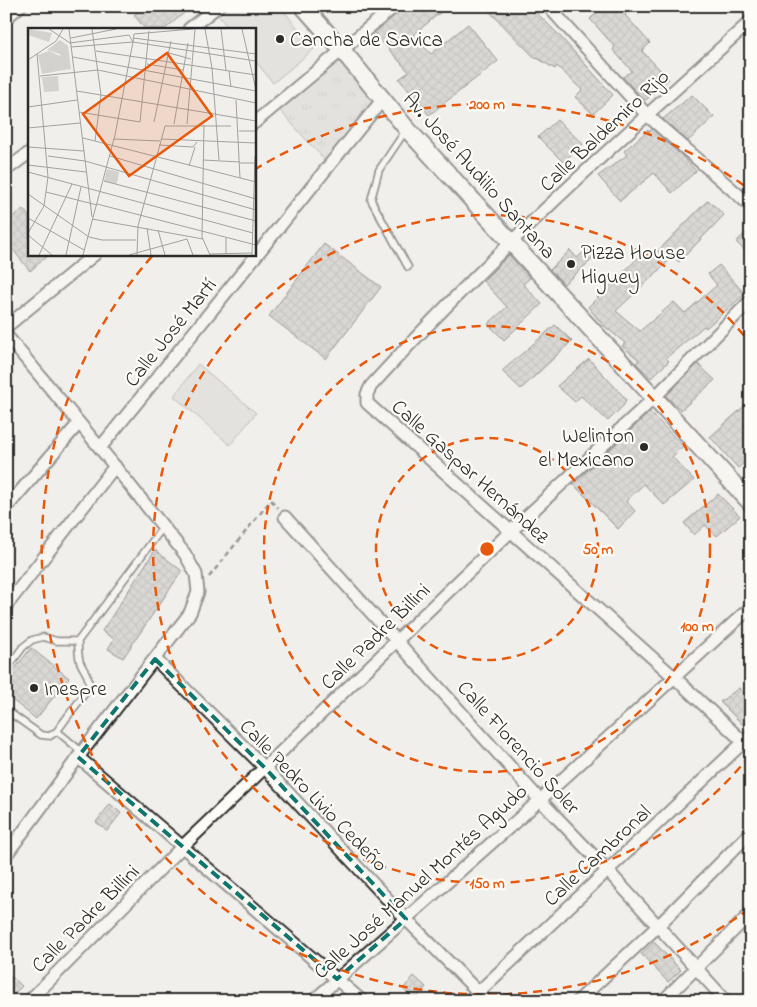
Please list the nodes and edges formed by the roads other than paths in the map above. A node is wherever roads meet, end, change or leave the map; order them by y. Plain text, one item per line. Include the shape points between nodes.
1 (20, 6) edge
2 (218, 6) edge
3 (303, 6) edge
4 (395, 6) edge
5 (548, 6) edge
6 (6, 18) edge
7 (751, 21) edge
8 (190, 28) edge
9 (342, 50) junction
10 (383, 99) junction
11 (647, 115) junction
12 (255, 122) edge
13 (407, 129) junction
14 (28, 154) edge
15 (6, 170) edge
16 (751, 206) edge
17 (512, 241) junction
18 (94, 255) edge
19 (408, 267) dead end
20 (751, 300) edge
21 (6, 327) edge
22 (6, 335) edge
23 (654, 398) junction
24 (367, 403) joint
25 (79, 423) junction
26 (100, 448) junction
27 (114, 466) junction
28 (751, 503) edge
29 (6, 508) edge
30 (285, 516) road end
31 (163, 527) junction
32 (510, 532) junction
33 (6, 606) edge
34 (751, 607) edge
35 (397, 640) junction
36 (78, 641) junction
37 (155, 659) junction
38 (6, 670) edge
39 (674, 677) junction
40 (6, 710) edge
41 (57, 732) junction
42 (749, 742) edge
43 (80, 754) junction
44 (265, 768) junction
45 (540, 800) junction
46 (751, 832) edge
47 (182, 847) junction
48 (6, 855) edge
49 (608, 871) junction
50 (751, 913) edge
51 (406, 919) junction
52 (658, 926) junction
53 (696, 967) junction
54 (336, 979) junction
55 (478, 992) junction
56 (28, 1001) edge
57 (313, 1001) edge
58 (362, 1001) edge
59 (469, 1001) edge
60 (487, 1001) edge
61 (578, 1001) edge
62 (663, 1001) edge
63 (726, 1001) edge

1 - 6 street
2 - 8 street
3 - 9 main road, Av. José Audilio Santana
4 - 9 street
5 - 11 street
7 - 11 street, Calle Baldemiro Rijo
9 - 10 main road, Av. José Audilio Santana
9 - 12 street
10 - 13 main road, Av. José Audilio Santana
10 - 26 street, Calle José Martí
11 - 16 street
11 - 17 street, Calle Baldemiro Rijo
13 - 17 main road, Av. José Audilio Santana
13 - 19 lane via 379,170 371,200
14 - 15 street
17 - 23 main road, Av. José Audilio Santana
17 - 24 street, Calle Baldemiro Rijo via 416,336 371,386
18 - 21 street
20 - 23 street, Calle Padre Billini
22 - 25 street
23 - 28 main road, Av. José Audilio Santana
23 - 32 street, Calle Padre Billini
24 - 32 street, Calle Gaspar Hernández
25 - 26 street
25 - 29 street
26 - 27 street
27 - 31 street
27 - 33 street
30 - 35 street, Calle Florencio Soler
31 - 36 lane
31 - 37 street via 196,574 198,592 190,613
32 - 35 street, Calle Padre Billini
32 - 39 street, Calle Gaspar Hernández
34 - 39 street, Calle José Manuel Montés Agudo
35 - 44 street, Calle Padre Billini
35 - 45 street, Calle Florencio Soler
36 - 38 lane via 32,640
36 - 41 lane via 80,662 88,674 88,689
37 - 43 street
37 - 44 street, Calle Pedro Livio Cedeño
39 - 42 street, Calle Gaspar Hernández
39 - 45 street, Calle José Manuel Montés Agudo
40 - 41 lane via 42,735 50,736
41 - 43 lane
42 - 49 street, Calle Cambronal
43 - 47 street
43 - 48 street
44 - 47 street, Calle Padre Billini
44 - 51 street, Calle Pedro Livio Cedeño
45 - 49 street, Calle Florencio Soler
45 - 51 street, Calle José Manuel Montés Agudo
46 - 52 street
47 - 54 street
47 - 56 street, Calle Padre Billini
49 - 52 street, Calle Florencio Soler
49 - 55 street, Calle Cambronal
50 - 53 street
51 - 54 street, Calle José Manuel Montés Agudo
51 - 55 street, Calle Pedro Livio Cedeño
52 - 53 street, Calle Florencio Soler
52 - 61 street
53 - 62 street
53 - 63 street, Calle Florencio Soler
54 - 57 street, Calle José Manuel Montés Agudo
54 - 58 street
55 - 59 street, Calle Cambronal
55 - 60 street, Calle Pedro Livio Cedeño

